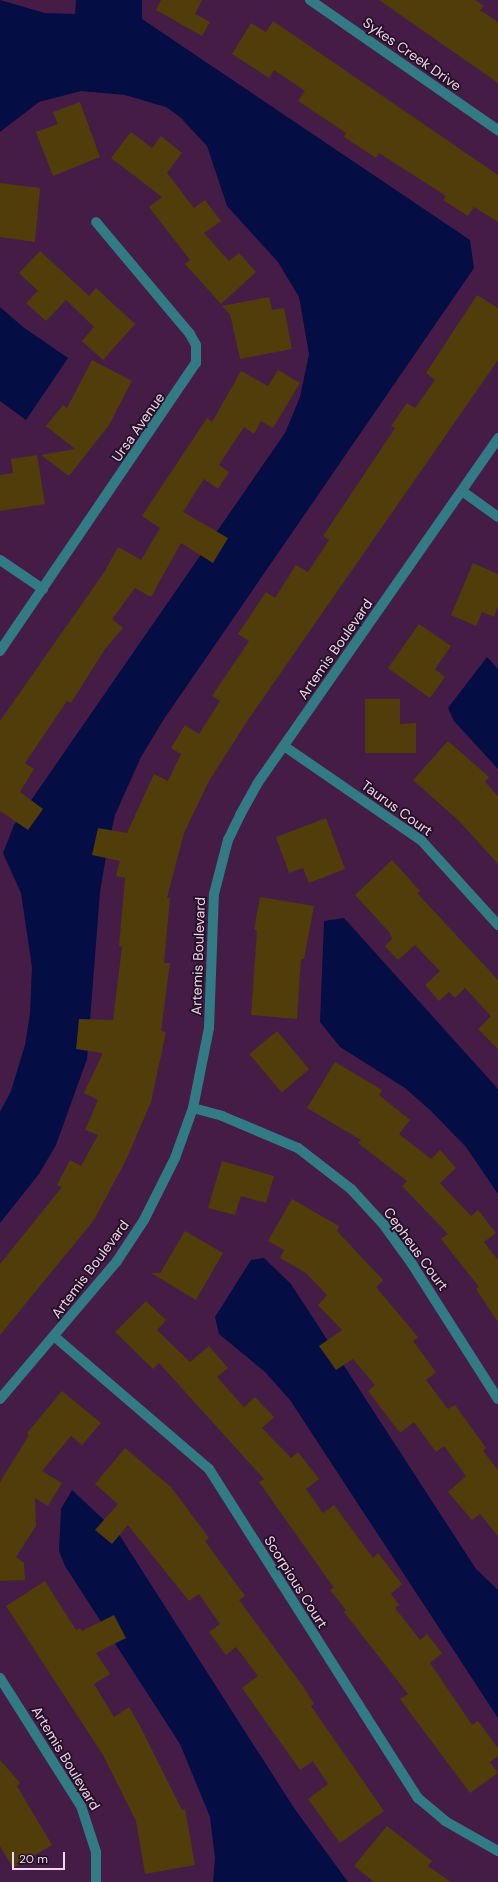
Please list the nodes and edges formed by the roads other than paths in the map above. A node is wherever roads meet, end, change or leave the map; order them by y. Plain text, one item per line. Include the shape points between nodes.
1 (310, 0) edge
2 (498, 130) edge
3 (96, 222) dead end
4 (498, 438) edge
5 (462, 491) junction
6 (498, 517) edge
7 (0, 560) edge
8 (43, 589) junction
9 (0, 651) edge
10 (284, 746) junction
11 (498, 925) edge
12 (193, 1108) junction
13 (56, 1337) junction
14 (0, 1399) edge
15 (498, 1399) edge
16 (0, 1678) edge
17 (498, 1851) edge
18 (96, 1882) edge

1 - 2 street, Sykes Creek Drive
3 - 8 street, Ursa Avenue via 190,334 196,345 196,363
4 - 5 street, Artemis Boulevard
5 - 6 street
5 - 10 street, Artemis Boulevard
7 - 8 street
8 - 9 street, Ursa Avenue
10 - 11 street, Taurus Court via 421,840
10 - 12 street, Artemis Boulevard via 240,815 218,871 211,924 209,1028
12 - 13 street, Artemis Boulevard via 175,1158 144,1220 104,1278
12 - 15 street, Cepheus Court via 222,1116 298,1148 351,1189 384,1225 412,1264
13 - 14 street, Artemis Boulevard
13 - 17 street, Scorpious Court via 209,1469 418,1798 445,1821
16 - 18 street, Artemis Boulevard via 81,1806 96,1852

